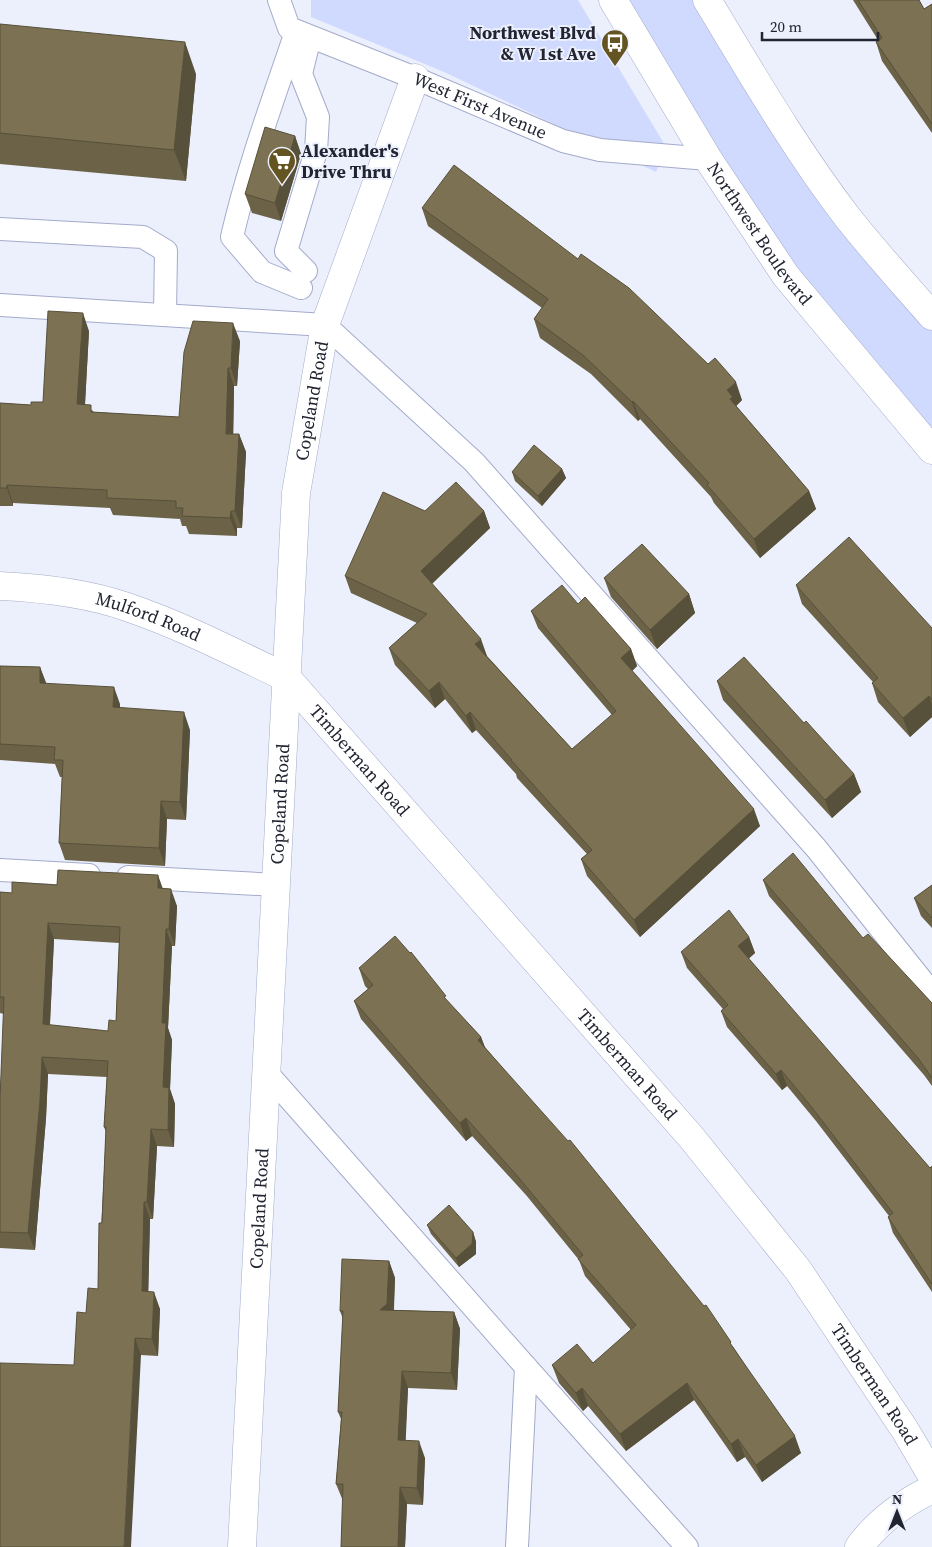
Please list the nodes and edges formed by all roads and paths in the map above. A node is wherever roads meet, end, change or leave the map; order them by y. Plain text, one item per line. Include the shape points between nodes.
1 (279, 0) edge
2 (613, 0) edge
3 (707, 0) edge
4 (303, 34) junction
5 (415, 78) junction
6 (708, 159) junction
7 (0, 229) edge
8 (0, 305) edge
9 (165, 315) junction
10 (932, 316) edge
11 (325, 325) junction
12 (932, 450) edge
13 (0, 586) edge
14 (287, 678) junction
15 (0, 870) edge
16 (277, 884) junction
17 (932, 993) edge
18 (267, 1073) junction
19 (526, 1367) junction
20 (932, 1476) edge
21 (932, 1489) edge
22 (242, 1547) edge
23 (517, 1547) edge
24 (687, 1547) edge
25 (859, 1547) edge

1 - 4 lane via 289,28
2 - 6 street, Northwest Boulevard
3 - 10 street via 811,167 848,218
4 - 4 lane via 258,141 232,237 262,272 304,279 286,252 316,151 318,117 301,74
4 - 5 lane, West First Avenue
5 - 6 lane, West First Avenue via 563,141 600,150
5 - 11 street, Copeland Road
6 - 12 street, Northwest Boulevard via 786,276
7 - 9 lane via 143,236 166,251
8 - 9 lane
9 - 11 lane
11 - 14 street, Copeland Road via 296,493
11 - 17 lane via 474,462 816,848
13 - 14 street, Mulford Road via 75,593 126,606 201,636
14 - 16 street, Copeland Road
14 - 20 street, Timberman Road via 691,1137 798,1270
15 - 16 lane
16 - 18 street, Copeland Road
18 - 19 lane
18 - 22 street, Copeland Road
19 - 23 lane
19 - 24 lane
21 - 25 street via 910,1499 882,1520

